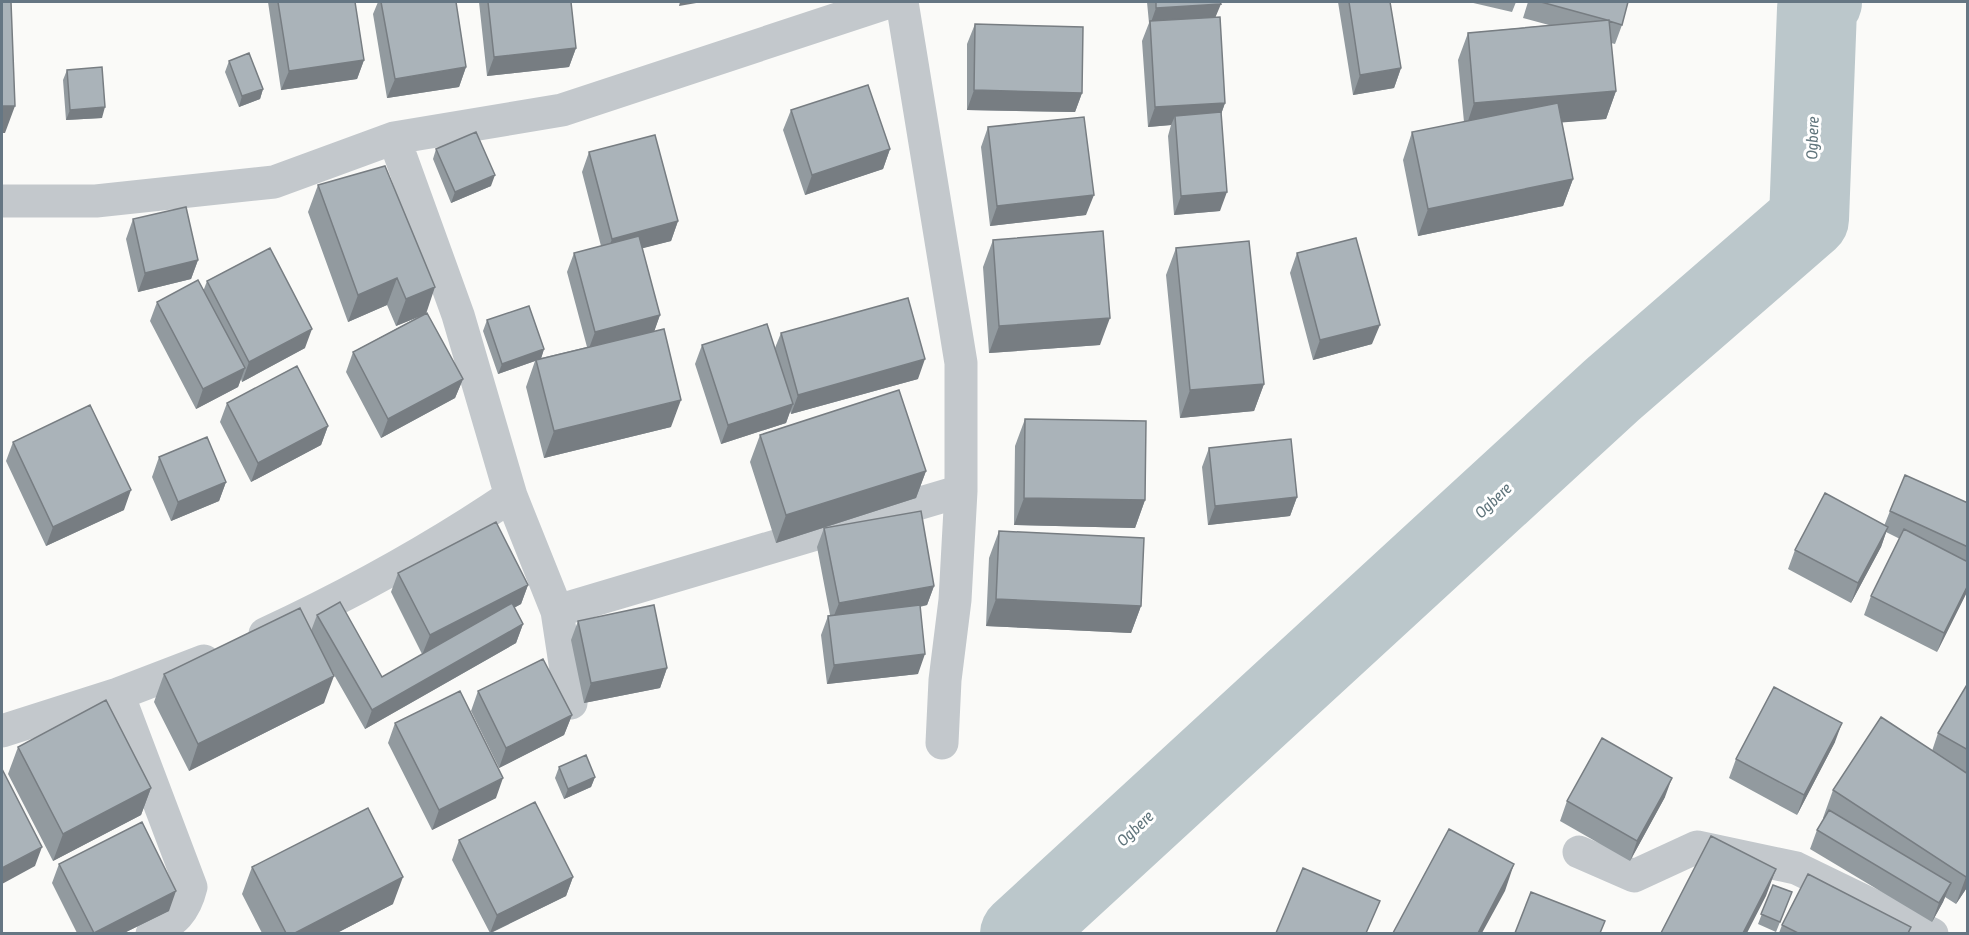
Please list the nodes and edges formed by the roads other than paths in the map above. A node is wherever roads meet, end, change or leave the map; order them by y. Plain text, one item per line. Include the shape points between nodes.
1 (889, 2) edge
2 (902, 2) edge
3 (394, 138) junction
4 (2, 201) edge
5 (961, 491) junction
6 (511, 496) junction
7 (557, 611) junction
8 (118, 694) junction
9 (571, 703) dead end
10 (2, 731) edge
11 (942, 743) dead end
12 (1579, 852) dead end
13 (152, 933) edge
14 (1932, 933) edge

1 - 3 street via 562,110
2 - 5 street via 961,363
3 - 4 street via 274,182 96,201
3 - 6 street via 459,315
5 - 7 street
5 - 11 street via 956,600 945,680
6 - 7 street
6 - 8 street via 355,588 235,648
7 - 9 street
8 - 10 street
8 - 13 street via 191,887 176,920
12 - 14 street via 1634,876 1697,847 1796,868

